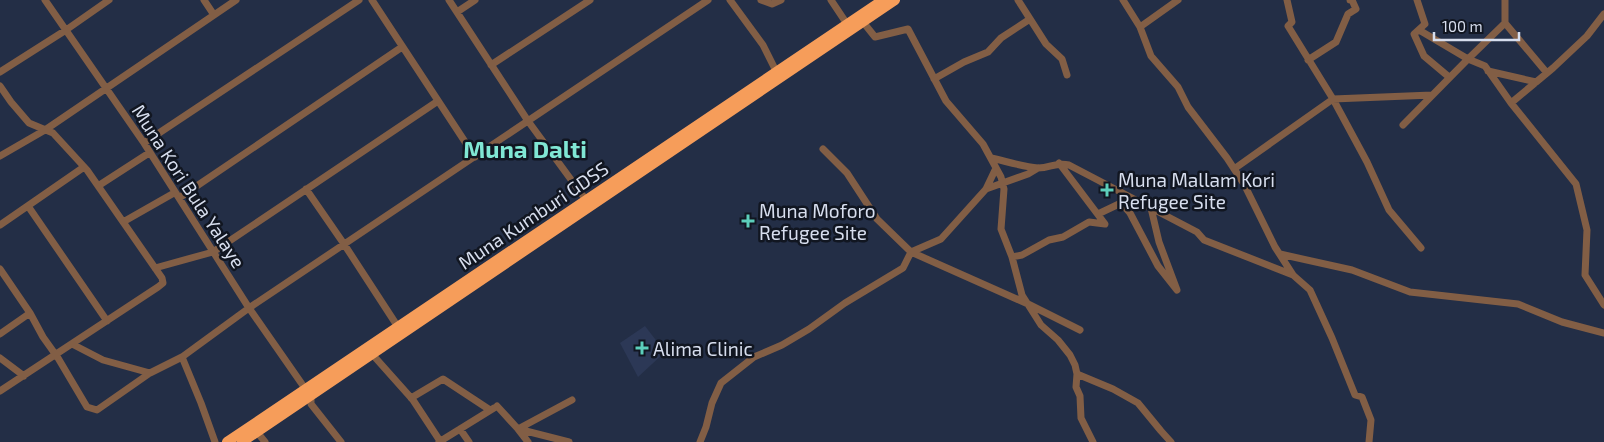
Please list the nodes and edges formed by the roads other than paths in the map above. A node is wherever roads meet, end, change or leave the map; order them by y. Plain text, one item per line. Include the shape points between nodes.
1 (45, 0) edge
2 (109, 0) edge
3 (204, 0) edge
4 (236, 0) edge
5 (359, 0) edge
6 (372, 0) edge
7 (449, 0) edge
8 (475, 0) edge
9 (590, 0) edge
10 (708, 0) edge
11 (730, 0) edge
12 (761, 0) edge
13 (781, 0) edge
14 (831, 0) edge
15 (883, 0) edge
16 (895, 0) edge
17 (1018, 0) edge
18 (1123, 0) edge
19 (1178, 0) edge
20 (1288, 0) edge
21 (1350, 0) edge
22 (1417, 0) edge
23 (1504, 0) edge
24 (457, 12) junction
25 (1604, 14) edge
26 (214, 15) junction
27 (1030, 19) junction
28 (863, 22) junction
29 (1505, 23) junction
30 (847, 24) junction
31 (1140, 27) junction
32 (66, 30) junction
33 (1419, 30) junction
34 (402, 47) junction
35 (1468, 59) junction
36 (1308, 60) junction
37 (491, 65) junction
38 (1488, 71) junction
39 (0, 72) edge
40 (776, 72) junction
41 (1547, 73) junction
42 (1067, 74) dead end
43 (934, 78) junction
44 (1449, 78) junction
45 (1536, 82) junction
46 (0, 86) edge
47 (105, 88) junction
48 (1432, 95) junction
49 (1333, 99) junction
50 (438, 101) junction
51 (1511, 103) junction
52 (528, 121) junction
53 (1403, 125) dead end
54 (46, 130) junction
55 (144, 144) junction
56 (823, 149) dead end
57 (149, 153) junction
58 (0, 156) edge
59 (475, 157) junction
60 (991, 158) junction
61 (1059, 163) junction
62 (84, 167) junction
63 (996, 168) junction
64 (1038, 168) junction
65 (1234, 169) junction
66 (1002, 183) junction
67 (98, 186) junction
68 (306, 189) junction
69 (986, 189) junction
70 (1119, 191) junction
71 (177, 195) junction
72 (586, 200) junction
73 (1121, 203) junction
74 (28, 206) junction
75 (1151, 208) junction
76 (1098, 214) junction
77 (123, 222) junction
78 (0, 225) edge
79 (344, 244) junction
80 (1421, 248) dead end
81 (213, 252) junction
82 (911, 252) junction
83 (1280, 254) junction
84 (1012, 257) junction
85 (155, 268) junction
86 (0, 269) edge
87 (1293, 275) junction
88 (1028, 304) junction
89 (1604, 305) edge
90 (249, 308) junction
91 (30, 313) junction
92 (107, 321) junction
93 (398, 327) junction
94 (1080, 330) dead end
95 (1604, 333) edge
96 (0, 334) edge
97 (72, 344) junction
98 (372, 354) junction
99 (56, 355) junction
100 (182, 357) junction
101 (0, 358) edge
102 (150, 373) junction
103 (1077, 374) junction
104 (24, 376) junction
105 (0, 391) edge
106 (308, 393) junction
107 (411, 398) junction
108 (572, 400) dead end
109 (490, 410) junction
110 (460, 429) junction
111 (518, 429) junction
112 (257, 432) junction
113 (214, 442) edge
114 (227, 442) edge
115 (242, 442) edge
116 (265, 442) edge
117 (341, 442) edge
118 (440, 442) edge
119 (469, 442) edge
120 (528, 442) edge
121 (569, 442) edge
122 (700, 442) edge
123 (1093, 442) edge
124 (1171, 442) edge
125 (1369, 442) edge

1 - 32 street, Muna Kori Bula Yalaye
2 - 32 street
3 - 26 street
4 - 26 street
5 - 55 street
6 - 34 street
7 - 24 street
8 - 24 street
9 - 37 street
10 - 52 street
11 - 40 street via 763,44
12 - 13 street via 772,4
14 - 30 street
15 - 30 highway, Muna Kumburi GDSS
16 - 28 highway, Muna Kumburi GDSS
17 - 27 street
18 - 31 street
19 - 31 street
20 - 36 street via 1292,22 1288,26
21 - 36 street via 1356,9 1348,14 1336,42
22 - 33 street via 1425,24
23 - 29 street
24 - 37 street
25 - 41 street via 1587,36
26 - 47 street
27 - 42 street via 1046,44 1062,59
27 - 43 street via 1001,38 988,52
28 - 43 street via 875,37 908,29
28 - 98 highway, Muna Kumburi GDSS
29 - 35 street
29 - 41 street
30 - 40 highway, Muna Kumburi GDSS
31 - 65 street via 1151,56 1178,87 1188,107
32 - 39 street
32 - 47 street, Muna Kori Bula Yalaye
33 - 35 street
33 - 44 street via 1414,34 1424,56
34 - 50 street
34 - 71 street
35 - 38 street via 1485,66
35 - 44 street
36 - 49 street
37 - 52 street
38 - 45 street
38 - 51 street
40 - 72 highway, Muna Kumburi GDSS
41 - 45 street
43 - 60 street via 946,100
44 - 48 street
45 - 51 street
46 - 54 street via 29,123
47 - 54 street
47 - 55 street, Muna Kori Bula Yalaye
48 - 49 street
48 - 53 street
49 - 65 street
49 - 80 street via 1389,210
50 - 59 street
50 - 68 street
51 - 89 street via 1576,184 1587,230 1584,275
52 - 59 street
52 - 72 street
54 - 58 street
54 - 62 street via 53,132
55 - 57 street, Muna Kori Bula Yalaye
56 - 82 street via 847,172 877,219
57 - 67 street
57 - 71 street, Muna Kori Bula Yalaye
59 - 79 street
60 - 63 street
60 - 64 street
61 - 64 street
61 - 70 street
61 - 76 street
62 - 67 street
62 - 74 street
63 - 66 street
63 - 69 street
64 - 66 street
65 - 83 street
66 - 69 street
66 - 84 street via 1001,229
67 - 77 street
68 - 79 street
68 - 81 street
69 - 82 street via 942,239
70 - 73 street
70 - 75 street
71 - 77 street
71 - 81 street, Muna Kori Bula Yalaye
72 - 93 highway, Muna Kumburi GDSS
73 - 75 street via 1130,213 1158,266 1177,290 1159,242
73 - 76 street
74 - 78 street
74 - 92 street
75 - 87 street via 1197,232 1204,240
76 - 84 street via 1105,224 1088,222 1063,237
77 - 85 street
79 - 90 street
79 - 93 street
81 - 85 street
81 - 90 street, Muna Kori Bula Yalaye
82 - 88 street
82 - 122 street via 903,268 809,329 754,357 721,383
83 - 87 street
83 - 95 street via 1352,270 1410,292 1518,304 1562,322
84 - 88 street via 1022,295
85 - 92 street via 162,283
86 - 91 street
87 - 125 street via 1310,290 1355,395 1362,397 1371,420
88 - 94 street
88 - 103 street via 1041,325 1070,355
90 - 100 street
90 - 106 street, Muna Kori Bula Yalaye
91 - 96 street
91 - 99 street
92 - 97 street
93 - 106 highway, Muna Kumburi GDSS
97 - 99 street
97 - 102 street via 103,360
98 - 106 highway, Muna Kumburi GDSS
98 - 107 street
99 - 102 street via 88,407 97,410
99 - 104 street
100 - 102 street
100 - 113 street
101 - 104 street
103 - 123 street via 1081,418
103 - 124 street via 1138,403
104 - 105 street
106 - 112 highway, Muna Kumburi GDSS
106 - 114 highway, Muna Kumburi GDSS
106 - 117 street, Muna Kori Bula Yalaye via 311,404
107 - 109 street via 443,379
107 - 118 street
108 - 111 street
109 - 110 street
109 - 111 street via 499,405
110 - 118 street
110 - 119 street
111 - 120 street
111 - 121 street
112 - 115 highway, Muna Kumburi GDSS
112 - 116 street

